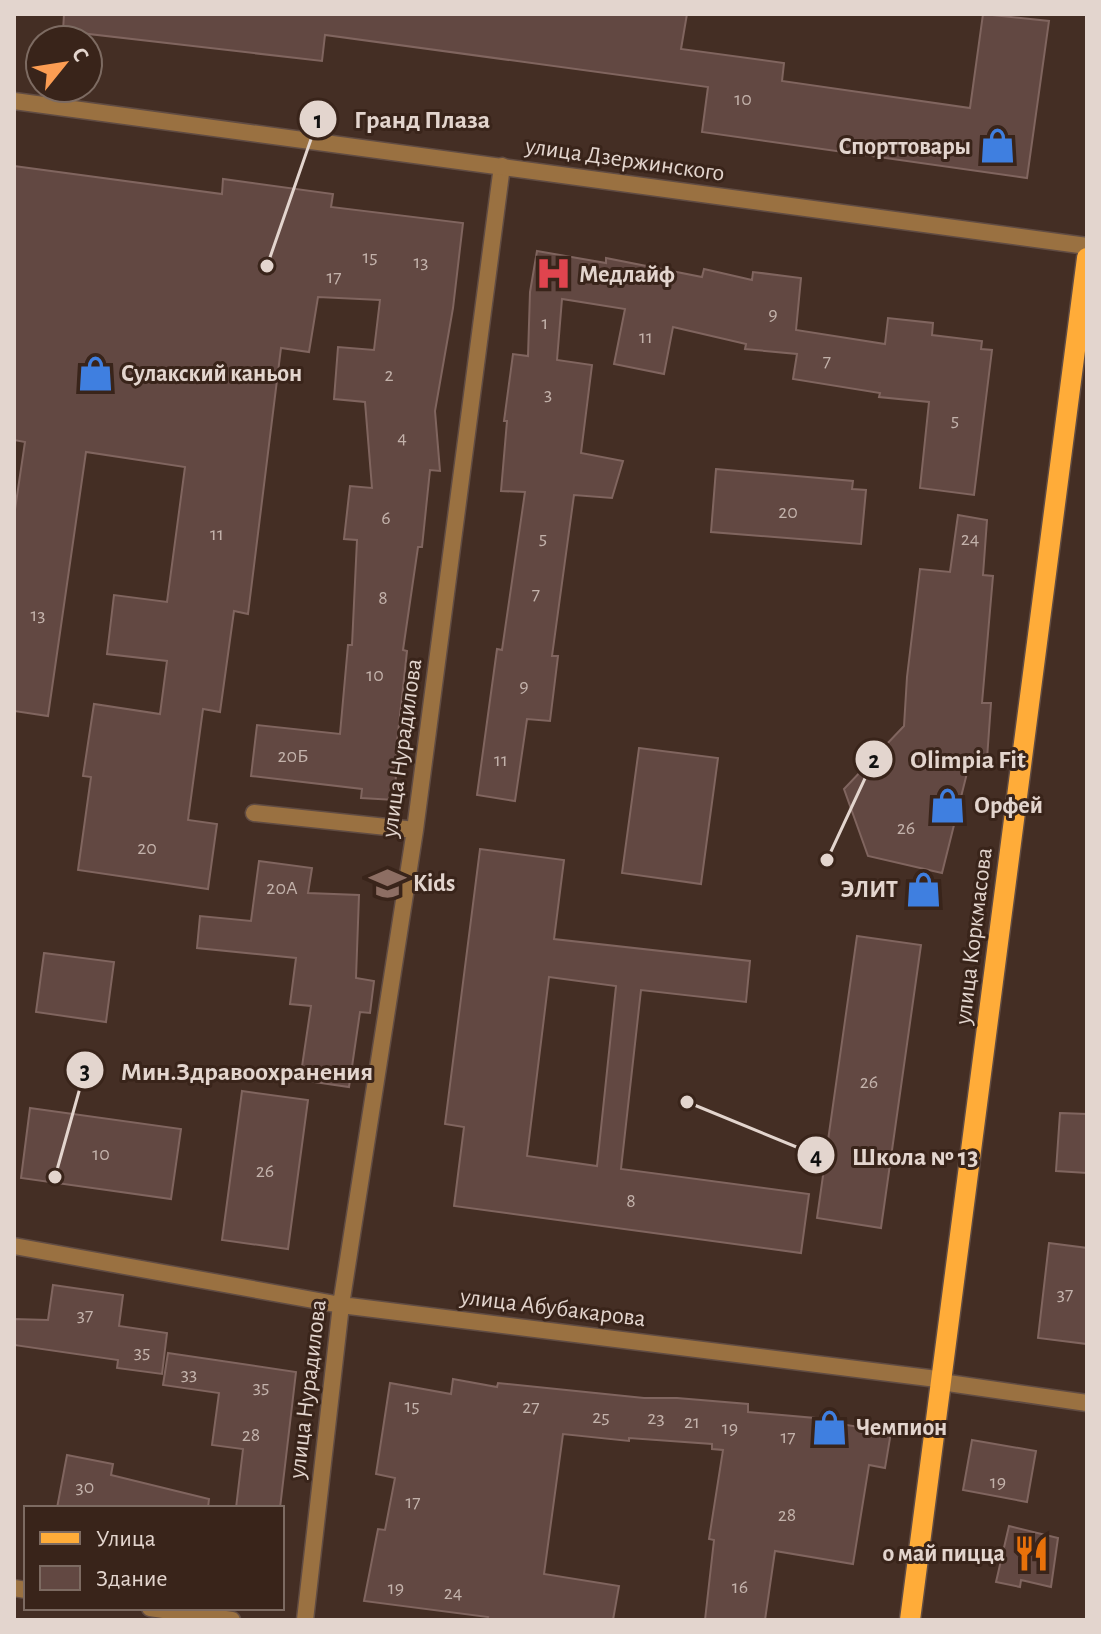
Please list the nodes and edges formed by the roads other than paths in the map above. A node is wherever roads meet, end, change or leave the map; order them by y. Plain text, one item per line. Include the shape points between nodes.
1 (14, 101) edge
2 (502, 166) junction
3 (1087, 246) edge
4 (1087, 258) edge
5 (254, 813) dead end
6 (415, 830) junction
7 (14, 1246) edge
8 (341, 1305) junction
9 (941, 1382) junction
10 (1087, 1403) edge
11 (164, 1610) edge
12 (232, 1620) edge
13 (305, 1620) edge
14 (910, 1620) edge

1 - 2 street, улица Дзержинского
2 - 3 street, улица Дзержинского
2 - 6 street, улица Нурадилова
4 - 9 main road, улица Коркмасова
5 - 6 street
6 - 8 street, улица Нурадилова
7 - 8 street, улица Абубакарова
8 - 9 street, улица Абубакарова
8 - 13 street, улица Нурадилова
9 - 10 street, улица Абубакарова
9 - 14 main road, улица Коркмасова
11 - 12 street

